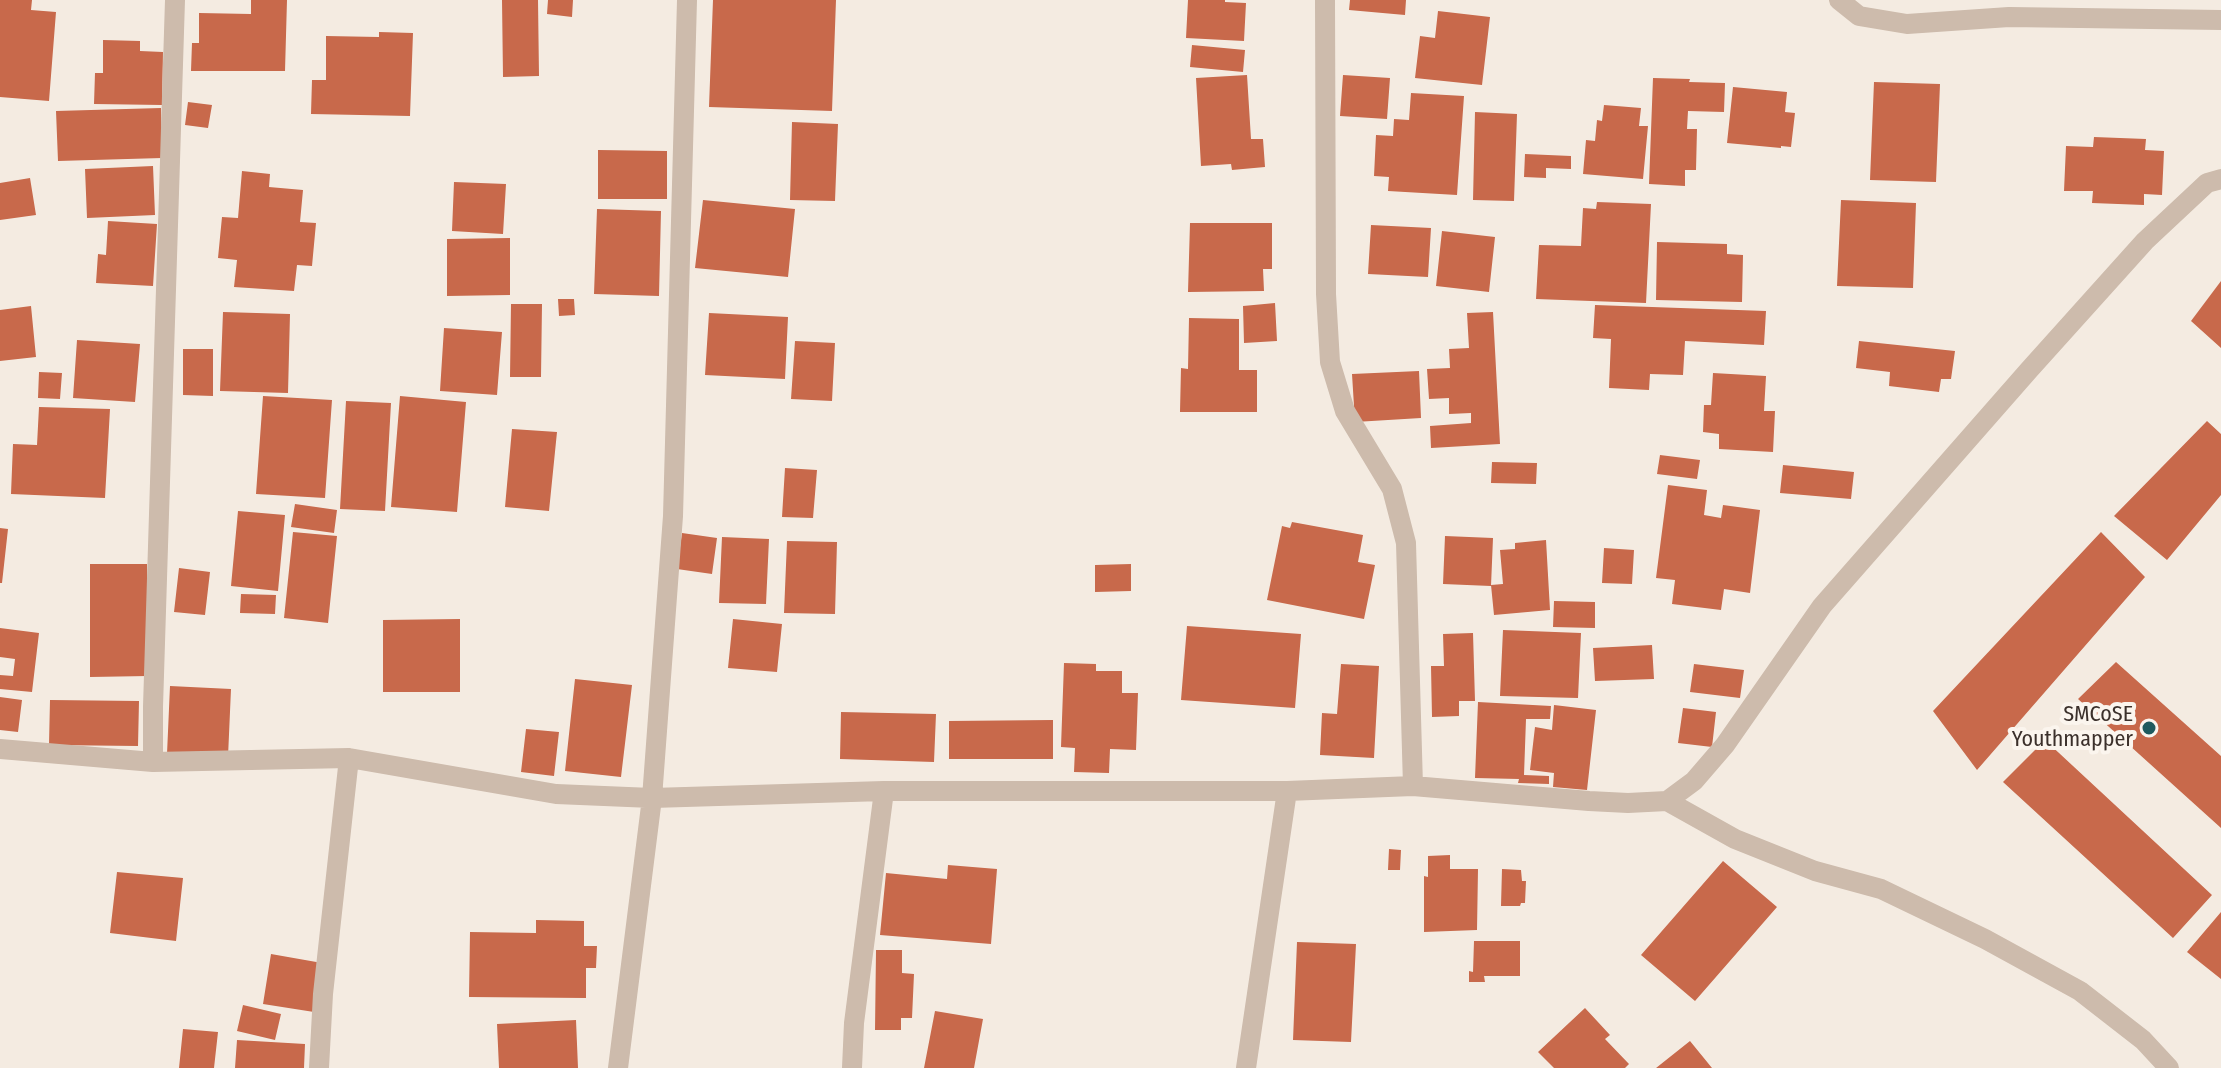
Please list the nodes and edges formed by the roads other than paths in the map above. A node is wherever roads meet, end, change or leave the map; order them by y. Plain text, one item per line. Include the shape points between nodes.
1 (175, 0) edge
2 (687, 0) edge
3 (1325, 0) edge
4 (1839, 0) edge
5 (2221, 20) edge
6 (2221, 179) edge
7 (0, 749) edge
8 (349, 758) junction
9 (153, 762) junction
10 (1413, 786) junction
11 (884, 791) junction
12 (1287, 791) junction
13 (652, 798) junction
14 (1667, 801) junction
15 (319, 1068) edge
16 (618, 1068) edge
17 (852, 1068) edge
18 (1246, 1068) edge
19 (2169, 1068) edge

1 - 9 street
2 - 13 street via 673,516
3 - 10 street via 1330,362 1345,411 1392,489 1406,543
4 - 5 street via 1859,16 1907,24 2009,17
6 - 14 street via 2207,183 2145,241 2029,370 1822,606 1725,745 1694,781
7 - 9 street
8 - 9 street
8 - 13 street via 556,794
8 - 15 street
10 - 12 street
10 - 14 street via 1589,801
11 - 12 street
11 - 13 street
11 - 17 street
12 - 18 street
13 - 16 street
14 - 19 street via 1735,839 1815,871 1881,889 1985,939 2080,991 2143,1040

